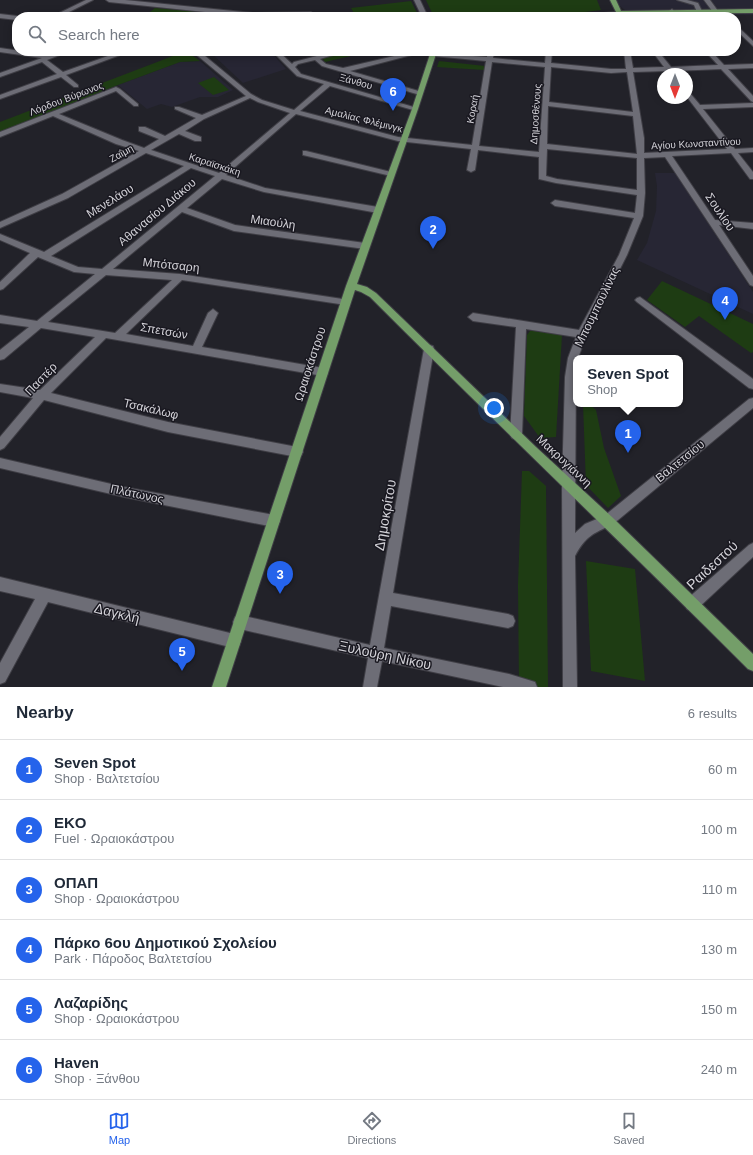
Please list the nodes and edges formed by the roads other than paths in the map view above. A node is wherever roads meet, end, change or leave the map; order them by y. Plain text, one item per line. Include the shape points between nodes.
1 (90, 0) edge
2 (110, 0) edge
3 (417, 0) edge
4 (608, 0) edge
5 (613, 0) edge
6 (680, 0) edge
7 (707, 0) edge
8 (672, 11) joint
9 (699, 11) junction
10 (718, 11) junction
11 (753, 11) edge
12 (65, 12) edge
13 (217, 12) edge
14 (423, 12) edge
15 (618, 12) edge
16 (619, 12) edge
17 (659, 12) edge
18 (0, 16) edge
19 (12, 17) edge
20 (741, 32) edge
21 (753, 44) edge
22 (0, 50) edge
23 (12, 52) edge
24 (43, 56) edge
25 (53, 56) edge
26 (114, 56) edge
27 (202, 56) edge
28 (280, 56) edge
29 (324, 56) edge
30 (404, 56) edge
31 (431, 56) edge
32 (465, 56) edge
33 (491, 56) edge
34 (549, 56) edge
35 (628, 56) edge
36 (659, 56) edge
37 (713, 56) edge
38 (50, 57) junction
39 (316, 58) junction
40 (490, 59) junction
41 (43, 60) junction
42 (548, 65) junction
43 (753, 66) edge
44 (291, 67) junction
45 (723, 67) junction
46 (667, 68) edge
47 (693, 70) edge
48 (343, 71) junction
49 (629, 71) junction
50 (657, 72) edge
51 (0, 75) edge
52 (62, 75) junction
53 (328, 84) junction
54 (76, 86) dead end
55 (420, 93) junction
56 (250, 96) junction
57 (0, 97) edge
58 (753, 100) edge
59 (693, 101) edge
60 (545, 104) junction
61 (136, 105) dead end
62 (753, 105) edge
63 (698, 107) junction
64 (177, 108) dead end
65 (415, 109) junction
66 (296, 112) junction
67 (53, 114) junction
68 (636, 114) junction
69 (202, 118) junction
70 (142, 129) dead end
71 (179, 131) junction
72 (0, 135) edge
73 (165, 139) junction
74 (198, 139) dead end
75 (404, 140) junction
76 (543, 146) junction
77 (475, 148) junction
78 (753, 150) edge
79 (145, 151) junction
80 (732, 151) junction
81 (306, 153) dead end
82 (667, 154) junction
83 (542, 155) junction
84 (641, 155) junction
85 (189, 166) junction
86 (471, 170) dead end
87 (391, 174) junction
88 (219, 176) junction
89 (753, 177) edge
90 (641, 193) junction
91 (555, 203) dead end
92 (181, 209) junction
93 (378, 210) junction
94 (639, 216) junction
95 (712, 222) junction
96 (0, 225) edge
97 (753, 226) edge
98 (0, 237) edge
99 (365, 246) junction
100 (40, 255) junction
101 (102, 273) junction
102 (180, 277) junction
103 (753, 283) edge
104 (351, 286) junction
105 (0, 287) edge
106 (640, 300) dead end
107 (346, 302) junction
108 (213, 313) dead end
109 (473, 318) dead end
110 (0, 319) edge
111 (39, 324) junction
112 (521, 324) junction
113 (104, 334) junction
114 (582, 334) junction
115 (117, 337) junction
116 (429, 348) junction
117 (196, 350) junction
118 (574, 355) edge
119 (0, 356) edge
120 (573, 358) edge
121 (323, 372) junction
122 (753, 385) edge
123 (0, 388) edge
124 (42, 395) junction
125 (753, 402) edge
126 (516, 435) junction
127 (0, 445) edge
128 (297, 452) junction
129 (0, 462) edge
130 (568, 484) junction
131 (274, 521) junction
132 (608, 521) junction
133 (753, 549) edge
134 (569, 554) junction
135 (0, 584) edge
136 (45, 595) junction
137 (385, 598) junction
138 (692, 604) junction
139 (508, 621) dead end
140 (240, 622) junction
141 (234, 641) junction
142 (375, 654) junction
143 (753, 664) edge
144 (0, 677) edge
145 (219, 687) edge
146 (370, 687) edge
147 (530, 687) edge
148 (570, 687) edge

1 - 12 street
2 - 13 street
3 - 14 street
4 - 15 main road
5 - 16 main road
6 - 9 street via 696,4
7 - 10 street
8 - 9 main road
8 - 17 main road
9 - 10 main road
10 - 11 main road
18 - 19 street
20 - 21 street
22 - 23 street
24 - 38 street
25 - 38 street
26 - 52 street
27 - 56 street, Αμαλίας Φλέμινγκ
28 - 44 street, Ξάνθου
29 - 39 street
30 - 48 street
31 - 55 main road, Ωραιοκάστρου
32 - 40 street
33 - 40 street, Κοραή
34 - 42 street, Δημοσθένους
35 - 49 street, Μπουμπουλίνας
36 - 46 street
37 - 45 street
38 - 41 street
39 - 44 street
39 - 48 street via 324,65
40 - 42 street
40 - 77 street, Κοραή
41 - 51 street
41 - 52 street
42 - 49 street
42 - 60 street, Δημοσθένους
43 - 45 street
44 - 53 street, Ξάνθου via 300,75
45 - 47 street
45 - 58 street
48 - 55 street
49 - 50 street
49 - 68 street, Μπουμπουλίνας
52 - 54 street
52 - 57 street
53 - 65 street, Ξάνθου
53 - 66 street, Αθανασίου Διάκου
55 - 65 main road, Ωραιοκάστρου
56 - 66 street, Αμαλίας Φλέμινγκ
56 - 69 street, Ζαΐμη
59 - 63 street
60 - 68 street
60 - 76 street, Δημοσθένους
61 - 67 street, Λόρδου Βύρωνος via 116,89
62 - 63 street
63 - 80 street
64 - 69 street
65 - 75 main road, Ωραιοκάστρου
66 - 75 street, Αμαλίας Φλέμινγκ
66 - 88 street, Αθανασίου Διάκου
67 - 72 street, Λόρδου Βύρωνος
67 - 79 street, Καραϊσκάκη
68 - 84 street, Μπουμπουλίνας
69 - 71 street, Ζαΐμη
70 - 73 street
71 - 73 street, Ζαΐμη
71 - 74 street
73 - 79 street, Ζαΐμη
75 - 77 street, Αμαλίας Φλέμινγκ
75 - 87 main road, Ωραιοκάστρου
76 - 83 street, Δημοσθένους
76 - 84 street
77 - 83 street, Αμαλίας Φλέμινγκ
77 - 86 street, Κοραή
78 - 80 street, Αγίου Κωνσταντίνου
79 - 85 street, Καραϊσκάκη
79 - 96 street, Ζαΐμη via 65,196
80 - 82 street, Αγίου Κωνσταντίνου
80 - 89 street
81 - 87 street
82 - 84 street, Αγίου Κωνσταντίνου
82 - 95 street, Σουλίου
83 - 90 street, Δημοσθένους via 542,178
84 - 90 street, Μπουμπουλίνας
85 - 88 street, Καραϊσκάκη
85 - 100 street, Μενελάου
87 - 93 main road, Ωραιοκάστρου
88 - 92 street, Αθανασίου Διάκου
88 - 93 street, Καραϊσκάκη via 264,190
90 - 94 street, Μπουμπουλίνας
91 - 94 street
92 - 99 street, Μιαούλη via 234,228
92 - 101 street, Αθανασίου Διάκου
93 - 99 main road, Ωραιοκάστρου
94 - 114 street, Μπουμπουλίνας via 623,255
95 - 97 street
95 - 103 street, Σουλίου
98 - 100 street, Μπότσαρη
99 - 104 main road, Ωραιοκάστρου
100 - 101 street, Μπότσαρη via 77,270
100 - 105 street, Μενελάου
101 - 102 street, Μπότσαρη
101 - 111 street, Αθανασίου Διάκου
102 - 107 street, Μπότσαρη
102 - 115 street
104 - 107 main road, Ωραιοκάστρου
104 - 116 main road, Μακρυγιάννη via 364,289 373,295
106 - 122 street
107 - 121 main road, Ωραιοκάστρου
108 - 117 street
109 - 112 street
110 - 111 street, Σπετσών
111 - 113 street, Σπετσών
111 - 119 street, Αθανασίου Διάκου
112 - 114 street
112 - 126 street
113 - 115 street, Σπετσών
113 - 124 street, Παστέρ
114 - 118 street, Μπουμπουλίνας
115 - 117 street, Σπετσών
116 - 126 main road, Μακρυγιάννη
116 - 137 street, Δημοκρίτου
117 - 121 street, Σπετσών
120 - 130 street, Μπουμπουλίνας via 570,377
121 - 128 main road, Ωραιοκάστρου
123 - 124 street, Τσακάλωφ
124 - 127 street, Παστέρ
124 - 128 street, Τσακάλωφ via 168,427
125 - 132 street, Βαλτετσίου
126 - 130 main road, Μακρυγιάννη
128 - 131 main road, Ωραιοκάστρου
129 - 131 street, Πλάτωνος via 124,492
130 - 132 main road, Μακρυγιάννη
130 - 134 street, Μπουμπουλίνας
131 - 140 main road, Ωραιοκάστρου
132 - 134 street, Βαλτετσίου via 587,529 578,537
132 - 138 main road, Μακρυγιάννη
133 - 138 street, Ραιδεστού
134 - 148 street, Μπουμπουλίνας
135 - 136 street, Δαγκλή
136 - 141 street, Δαγκλή
136 - 144 street
137 - 139 street
137 - 142 street, Δημοκρίτου
138 - 143 main road, Μακρυγιάννη
140 - 141 main road, Ωραιοκάστρου
140 - 142 street, Ξυλούρη Νίκου
141 - 145 main road, Ωραιοκάστρου
142 - 146 street, Δημοκρίτου
142 - 147 street, Ξυλούρη Νίκου

